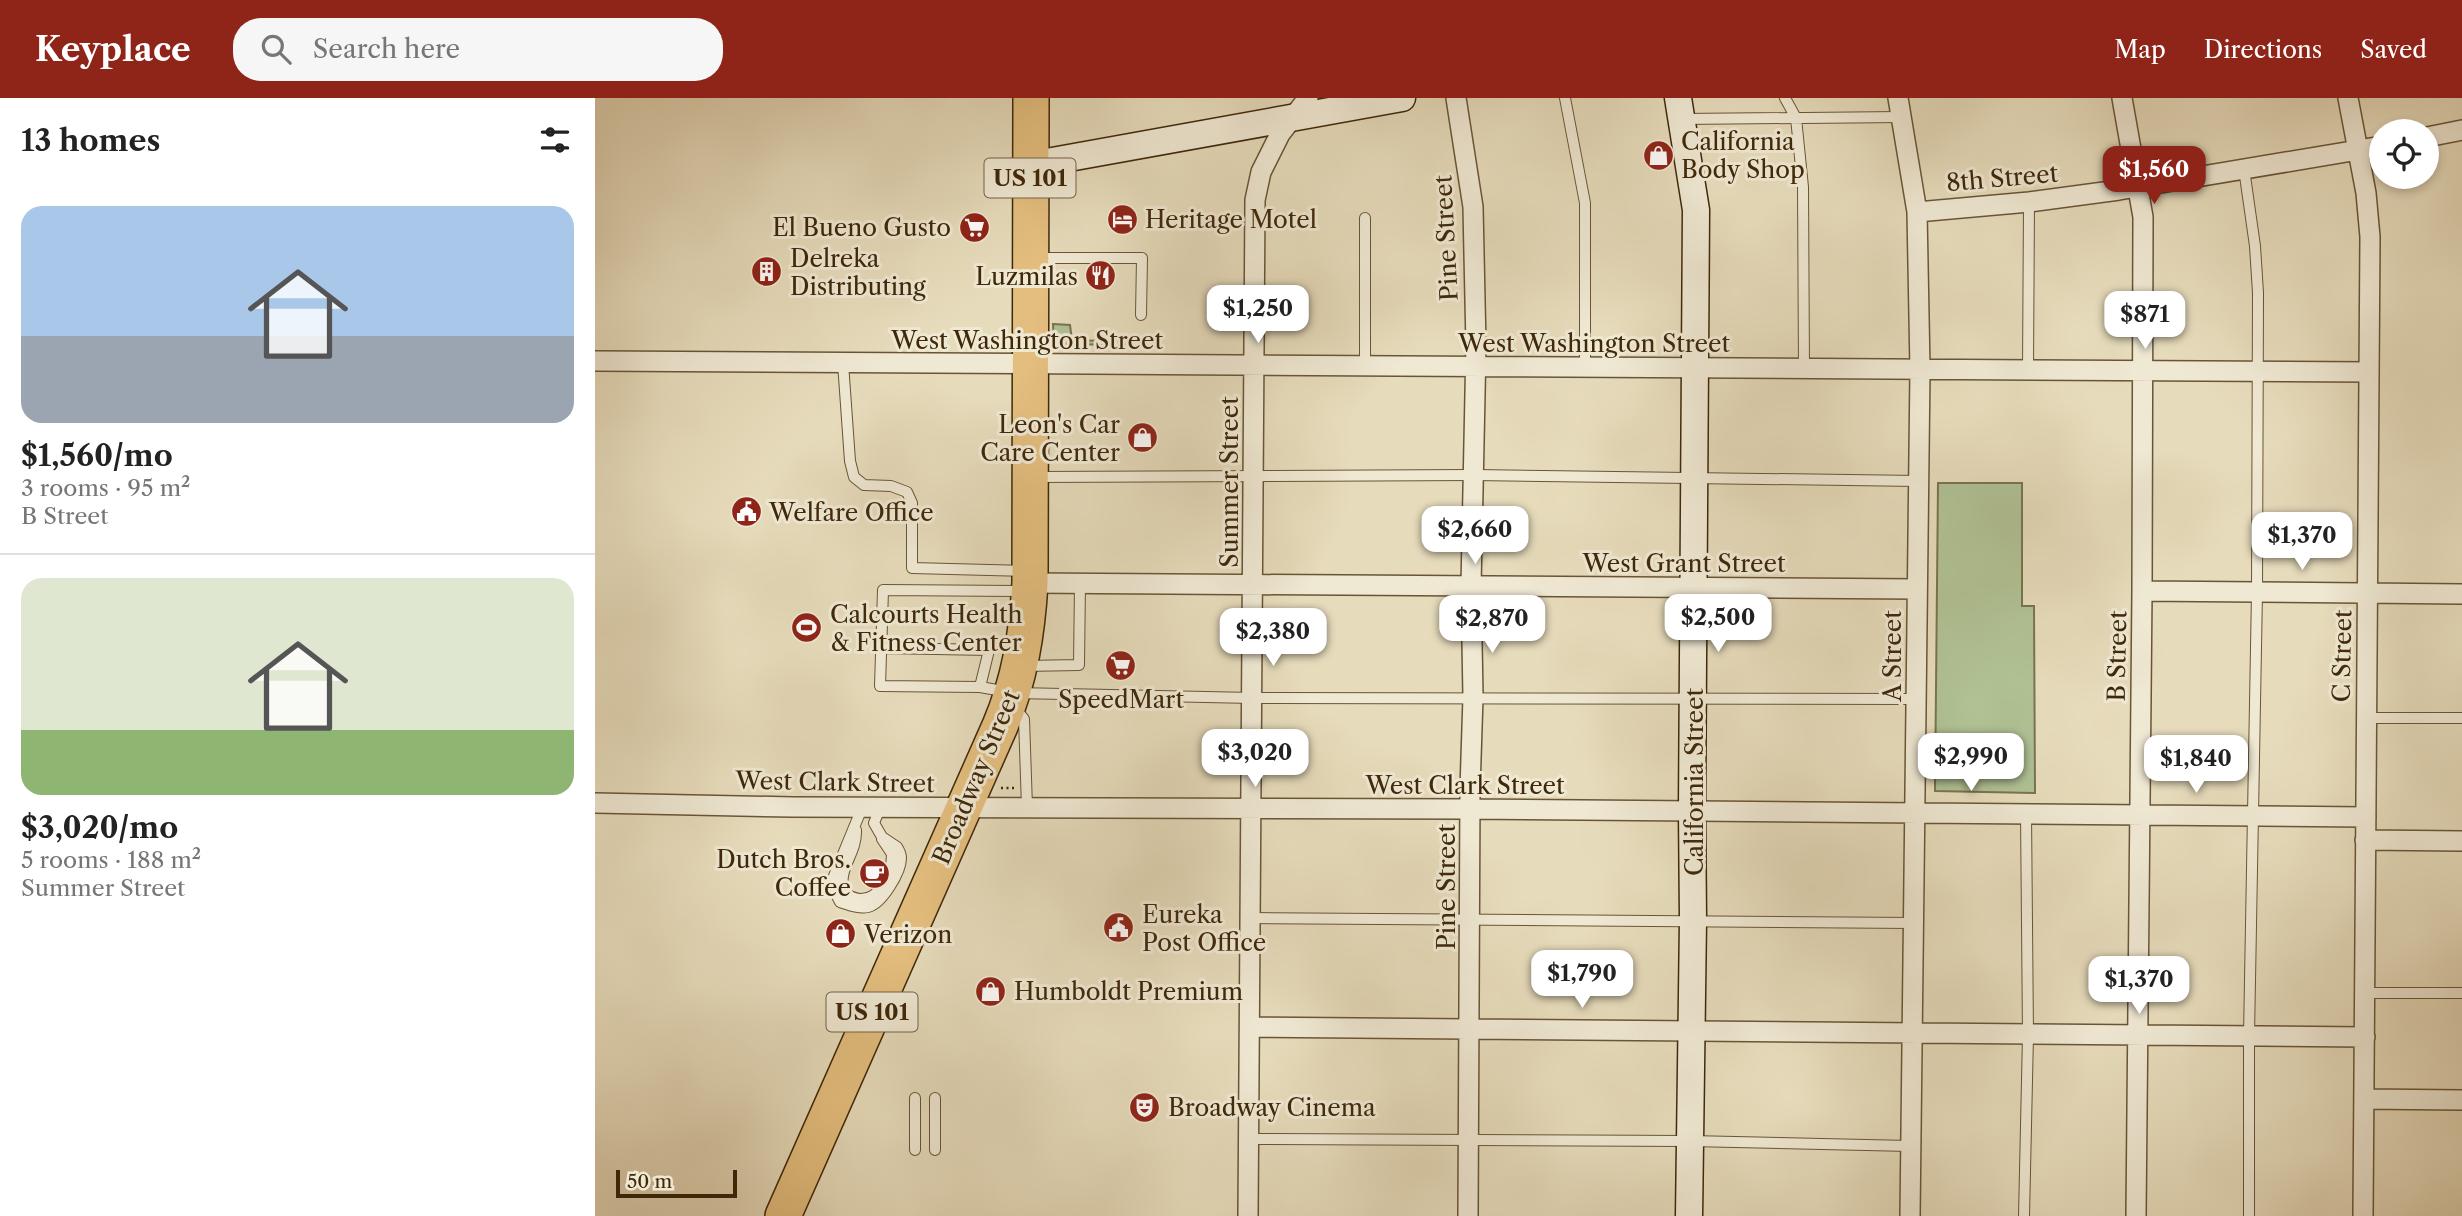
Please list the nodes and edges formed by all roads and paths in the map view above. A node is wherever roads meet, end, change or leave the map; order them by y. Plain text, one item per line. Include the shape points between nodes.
1 (1402, 98) edge
2 (1456, 98) edge
3 (1565, 98) edge
4 (1785, 98) edge
5 (2122, 98) edge
6 (2349, 98) edge
7 (1036, 105) edge
8 (1301, 107) edge
9 (1680, 108) edge
10 (1900, 108) edge
11 (1796, 118) junction
12 (2462, 131) edge
13 (2439, 135) edge
14 (2369, 148) edge
15 (2358, 149) junction
16 (1030, 165) junction
17 (2244, 169) junction
18 (2139, 188) junction
19 (2029, 202) junction
20 (1917, 212) junction
21 (1365, 218) dead end
22 (1030, 258) junction
23 (1141, 315) dead end
24 (595, 361) edge
25 (842, 363) junction
26 (1030, 364) junction
27 (1253, 365) junction
28 (1365, 366) junction
29 (1475, 367) junction
30 (1585, 367) junction
31 (1696, 368) junction
32 (1804, 369) junction
33 (1920, 369) junction
34 (2028, 371) junction
35 (2142, 371) junction
36 (2257, 372) junction
37 (2369, 372) junction
38 (1254, 475) junction
39 (1474, 475) junction
40 (1030, 477) junction
41 (1695, 480) junction
42 (1918, 481) junction
43 (1030, 582) junction
44 (1080, 583) junction
45 (1253, 585) junction
46 (1471, 586) junction
47 (1695, 587) junction
48 (1917, 589) junction
49 (2142, 591) junction
50 (2257, 592) junction
51 (2368, 594) junction
52 (2462, 594) edge
53 (882, 649) junction
54 (1006, 687) junction
55 (1473, 697) junction
56 (1253, 698) junction
57 (1694, 699) junction
58 (1917, 699) junction
59 (2366, 718) junction
60 (2462, 718) edge
61 (994, 787) dead end
62 (1015, 788) dead end
63 (595, 803) edge
64 (1027, 807) junction
65 (964, 808) junction
66 (1252, 809) junction
67 (1470, 809) junction
68 (1692, 811) junction
69 (866, 813) junction
70 (1915, 813) junction
71 (2026, 813) junction
72 (2139, 815) junction
73 (2252, 815) junction
74 (2366, 817) junction
75 (2365, 840) junction
76 (2462, 841) edge
77 (1251, 918) junction
78 (1470, 919) junction
79 (1693, 920) junction
80 (1915, 923) junction
81 (2365, 993) junction
82 (2462, 993) edge
83 (1250, 1027) junction
84 (1470, 1029) junction
85 (1692, 1031) junction
86 (1914, 1034) junction
87 (2028, 1035) junction
88 (2139, 1036) junction
89 (2249, 1036) junction
90 (2365, 1037) junction
91 (915, 1098) dead end
92 (935, 1098) dead end
93 (2364, 1099) junction
94 (2462, 1100) edge
95 (1249, 1139) junction
96 (1469, 1140) junction
97 (1690, 1141) junction
98 (1910, 1146) junction
99 (915, 1150) dead end
100 (935, 1150) dead end
101 (783, 1216) edge
102 (1248, 1216) edge
103 (1468, 1216) edge
104 (1689, 1216) edge
105 (1910, 1216) edge
106 (2024, 1216) edge
107 (2136, 1216) edge
108 (2249, 1216) edge
109 (2363, 1216) edge

1 - 8 street
2 - 29 street, Pine Street via 1473,207
3 - 30 lane via 1585,203
4 - 11 lane
5 - 18 street, B Street
6 - 15 street, C Street
7 - 16 highway, Broadway Street / US 101
8 - 16 street
8 - 27 street, Summer Street via 1280,134 1261,172 1255,200
9 - 11 lane
9 - 31 street, California Street via 1696,210
10 - 11 lane
10 - 20 street, A Street
11 - 32 lane via 1803,187
12 - 13 street
14 - 15 street, 8th Street
15 - 17 street, 8th Street
15 - 37 street, C Street via 2369,214
16 - 22 highway, Broadway Street / US 101
17 - 18 street, 8th Street
17 - 36 lane via 2255,246
18 - 19 street, 8th Street
18 - 35 street, B Street via 2143,217
19 - 20 street, 8th Street
19 - 34 lane
20 - 33 street, A Street
21 - 28 lane
22 - 23 lane via 1142,258
22 - 26 highway, Broadway Street / US 101
24 - 25 street, West Washington Street
25 - 26 street, West Washington Street
25 - 43 lane via 854,477 864,485 907,492 912,503 912,568
26 - 27 street, West Washington Street
26 - 40 highway, Broadway Street / US 101
27 - 28 street, West Washington Street
27 - 38 street, Summer Street
28 - 29 street, West Washington Street
29 - 30 street, West Washington Street
29 - 39 street, Pine Street
30 - 31 street, West Washington Street
31 - 32 street, West Washington Street
31 - 41 street, California Street
32 - 33 street, West Washington Street
33 - 34 street, West Washington Street
33 - 42 street, A Street
34 - 35 street, West Washington Street
35 - 36 street, West Washington Street
35 - 49 street, B Street
36 - 37 street, West Washington Street
36 - 50 lane
37 - 51 street, C Street
38 - 39 lane
38 - 40 lane
38 - 45 street, Summer Street
39 - 41 lane
39 - 46 street, Pine Street
40 - 43 highway, Broadway Street / US 101
41 - 42 lane
41 - 47 street, California Street
42 - 48 street, A Street
43 - 44 street, West Grant Street
43 - 53 lane via 883,590
43 - 54 highway, Broadway Street / US 101
44 - 45 street, West Grant Street
44 - 54 lane via 1079,665
45 - 46 street, West Grant Street
45 - 56 street, Summer Street
46 - 47 street, West Grant Street
46 - 55 street, Pine Street
47 - 48 street, West Grant Street
47 - 57 street, California Street
48 - 58 street, A Street
49 - 50 street
49 - 72 street, B Street
50 - 51 street
50 - 73 lane
51 - 52 street
51 - 59 street, C Street
53 - 54 lane via 989,650
53 - 54 lane via 880,686
54 - 56 lane
54 - 64 lane via 1024,719
54 - 65 highway, Broadway Street / US 101
55 - 56 lane
55 - 57 lane
55 - 67 street, Pine Street
56 - 66 street, Summer Street
57 - 58 lane
57 - 68 street, California Street
58 - 70 street, A Street
59 - 60 lane
59 - 74 street, C Street
61 - 62 path
63 - 69 street, West Clark Street
64 - 65 street, West Clark Street
64 - 66 street, West Clark Street
65 - 69 street, West Clark Street
65 - 101 highway, Broadway Street / US 101
66 - 67 street, West Clark Street
66 - 77 street, Summer Street
67 - 68 street, West Clark Street
67 - 78 street, Pine Street
68 - 70 street, West Clark Street
68 - 79 street, California Street
69 - 69 lane via 881,837 897,847 901,858 883,898 868,907 854,907 841,902 834,890 834,876
70 - 71 street, West Clark Street
70 - 80 street, A Street
71 - 72 street, West Clark Street
71 - 87 lane
72 - 73 street, West Clark Street
72 - 88 street, B Street
73 - 74 street, West Clark Street
73 - 89 lane
74 - 75 street, C Street
75 - 76 street
75 - 81 street, C Street
77 - 78 lane
77 - 83 street, Summer Street
78 - 79 lane
78 - 84 street, Pine Street
79 - 80 lane
79 - 85 street, California Street
80 - 86 street, A Street
81 - 82 lane
81 - 90 street, C Street
83 - 84 street
83 - 95 street, Summer Street
84 - 85 street
84 - 96 street, Pine Street
85 - 86 street
85 - 97 street, California Street
86 - 87 street
86 - 98 street, A Street
87 - 88 street
87 - 106 lane
88 - 89 street
88 - 107 street, B Street
89 - 90 street
89 - 108 lane
90 - 93 street, C Street
91 - 99 lane
92 - 100 lane
93 - 94 street
93 - 109 street, C Street
95 - 96 lane
95 - 102 street, Summer Street
96 - 97 lane
96 - 103 street, Pine Street
97 - 98 lane
97 - 104 street, California Street
98 - 105 street, A Street

